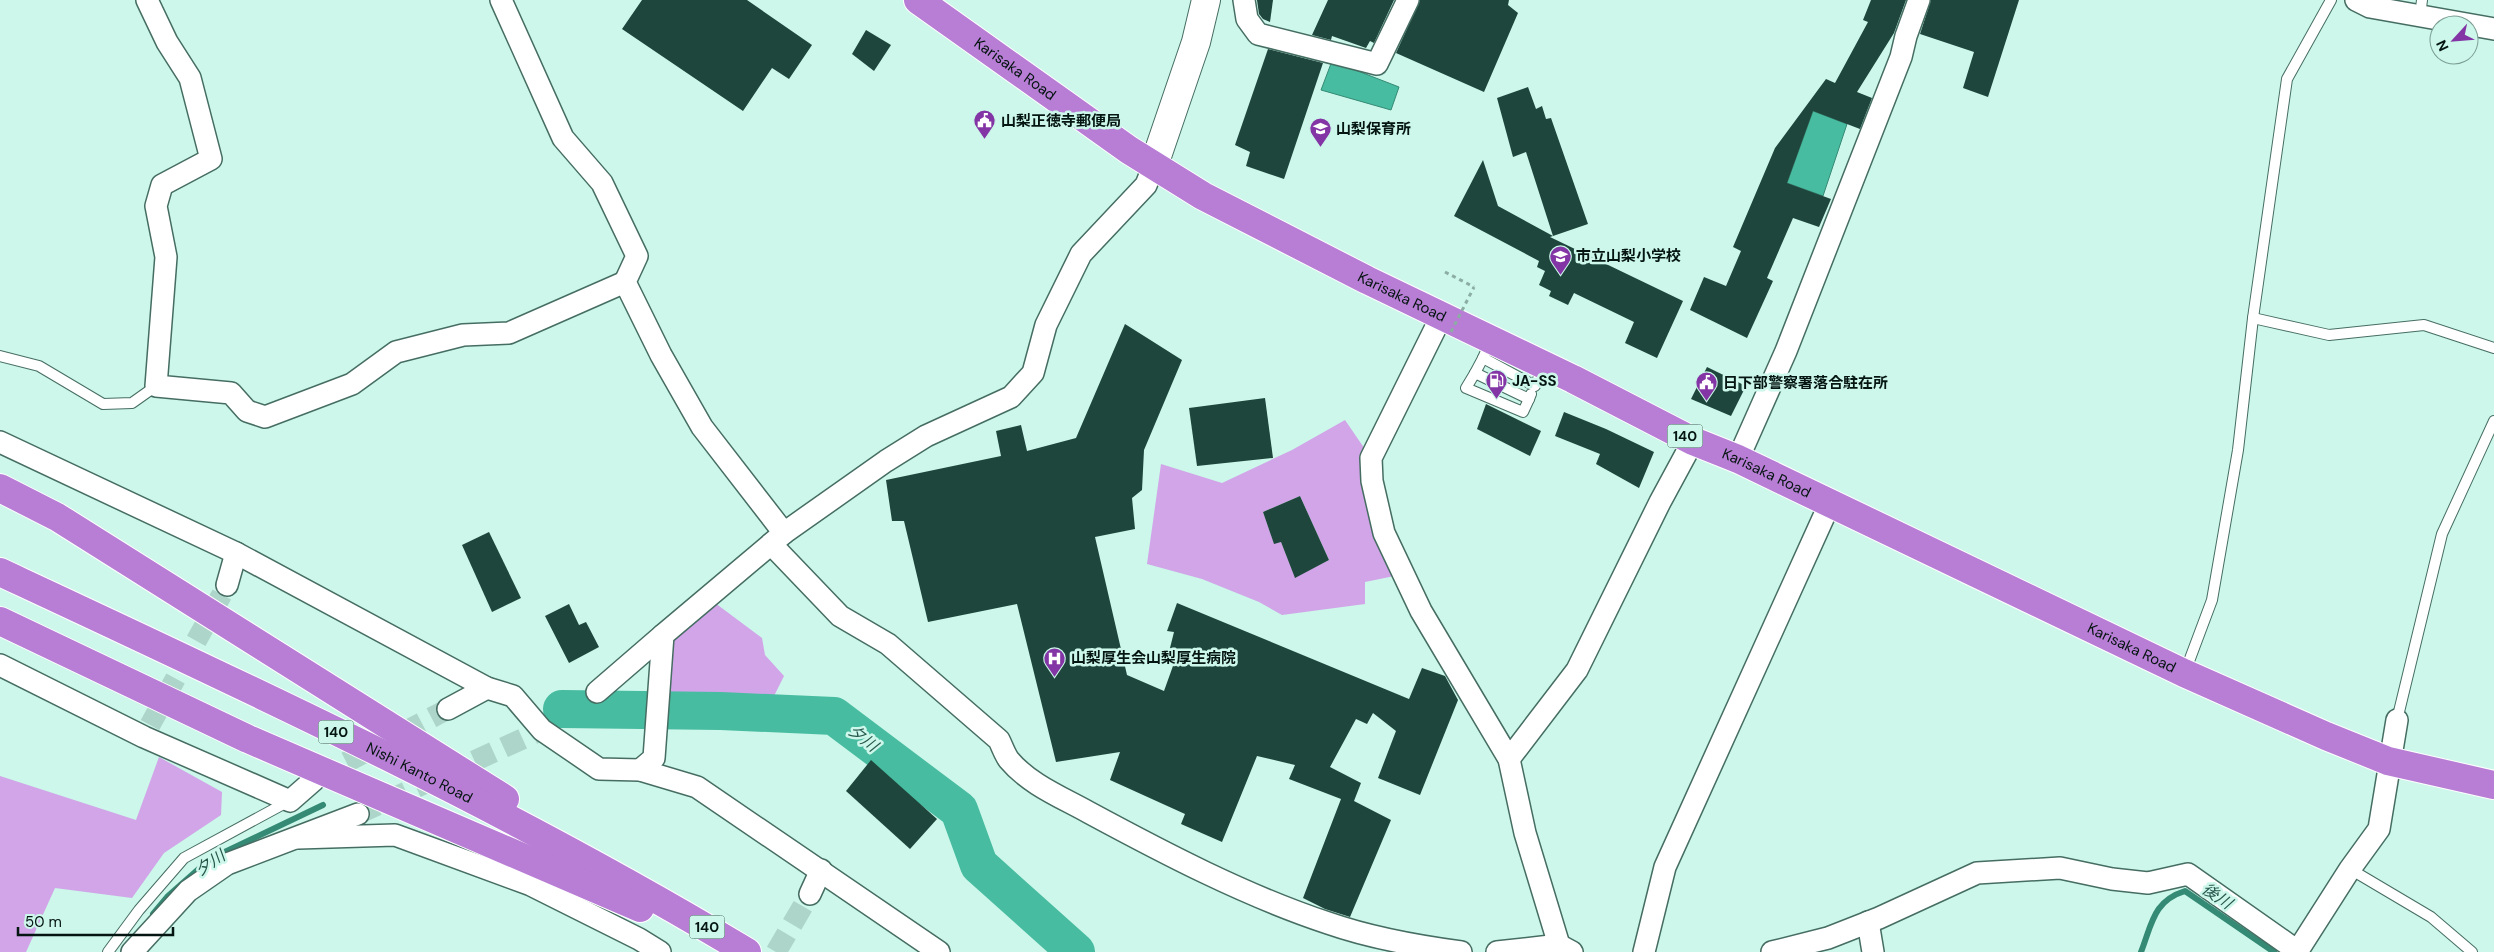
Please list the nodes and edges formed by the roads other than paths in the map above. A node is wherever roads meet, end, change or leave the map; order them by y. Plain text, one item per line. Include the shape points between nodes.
1 (147, 0) edge
2 (501, 0) edge
3 (1206, 0) edge
4 (1244, 0) edge
5 (1408, 0) edge
6 (1919, 0) edge
7 (2331, 0) edge
8 (2356, 0) edge
9 (929, 3) edge
10 (2421, 8) edge
11 (2494, 29) edge
12 (1154, 165) junction
13 (625, 282) junction
14 (2253, 318) junction
15 (1446, 323) junction
16 (1487, 348) junction
17 (2494, 348) edge
18 (0, 356) edge
19 (1475, 372) junction
20 (1540, 376) junction
21 (156, 386) junction
22 (1529, 399) junction
23 (2494, 420) edge
24 (1693, 441) junction
25 (0, 442) edge
26 (1738, 459) junction
27 (0, 488) edge
28 (1830, 503) junction
29 (778, 538) junction
30 (236, 552) junction
31 (0, 572) edge
32 (227, 585) tunnel mouth
33 (0, 621) edge
34 (663, 635) junction
35 (0, 665) edge
36 (2184, 673) junction
37 (487, 688) junction
38 (597, 692) dead end
39 (448, 709) tunnel mouth
40 (2397, 720) joint
41 (1509, 758) junction
42 (2388, 761) junction
43 (640, 770) junction
44 (314, 780) tunnel mouth
45 (2494, 785) edge
46 (290, 800) junction
47 (358, 814) tunnel mouth
48 (298, 838) junction
49 (2350, 869) junction
50 (820, 870) junction
51 (810, 894) tunnel mouth
52 (666, 903) junction
53 (1868, 922) junction
54 (1566, 949) edge
55 (2296, 951) edge
56 (108, 952) edge
57 (132, 952) edge
58 (660, 952) edge
59 (718, 952) edge
60 (748, 952) edge
61 (939, 952) edge
62 (1461, 952) edge
63 (1497, 952) edge
64 (1644, 952) edge
65 (1772, 952) edge
66 (1873, 952) edge
67 (2472, 952) edge

1 - 21 street via 167,42 190,78 212,159 162,185 156,206 166,257
2 - 13 street via 563,138 602,183 637,256
3 - 12 street via 1196,42
4 - 5 street via 1247,19 1258,34 1377,64
6 - 26 street via 1901,57 1786,351
7 - 14 lane via 2287,79
8 - 10 street via 2370,7
9 - 12 highway, Karisaka Road / 140
10 - 11 street
12 - 15 highway, Karisaka Road / 140 via 1227,208
12 - 29 street via 1146,185 1081,254 1046,325 1033,373 1010,397 926,436
13 - 21 street via 509,333 463,335 396,352 352,384 265,417 246,411 231,394
13 - 29 street via 702,427
14 - 17 lane via 2329,335 2424,325
14 - 36 lane via 2238,450 2212,600
15 - 16 highway, Karisaka Road / 140
15 - 41 street via 1371,458 1372,481 1384,533 1421,610
16 - 19 lane
16 - 20 highway, Karisaka Road / 140
18 - 21 lane via 39,366 102,404 132,403
19 - 22 lane
19 - 22 lane via 1466,388 1522,412
20 - 22 lane
20 - 24 highway, Karisaka Road / 140
23 - 40 lane via 2442,534
24 - 26 highway, Karisaka Road / 140
24 - 41 street via 1576,670
25 - 30 street
26 - 28 highway, Karisaka Road / 140
27 - 52 highway via 57,517 387,723
28 - 36 highway, Karisaka Road / 140
28 - 64 street via 1665,867
29 - 34 street
29 - 62 street via 840,616 888,644 999,740 1009,760 1041,786 1156,848 1328,923 1414,946
30 - 32 street
30 - 37 street
31 - 52 highway, Nishi Kanto Road / 140 via 220,675 442,785
33 - 59 highway via 248,739 637,906
34 - 38 street
34 - 43 street via 654,758
35 - 46 street
36 - 42 highway, Karisaka Road / 140
37 - 39 street
37 - 43 street via 513,696 542,730 599,769
40 - 42 street
41 - 54 street via 1525,832
42 - 45 highway, Karisaka Road / 140
42 - 49 street via 2379,829
43 - 50 street via 697,787
44 - 46 street
46 - 56 lane via 184,858
47 - 48 street
48 - 57 street via 227,864 188,891
48 - 58 street via 394,835 531,884
49 - 55 street
49 - 67 lane via 2431,917
50 - 51 street
50 - 61 street
52 - 60 highway, Nishi Kanto Road / 140
53 - 55 street via 1977,873 2060,868 2112,879 2148,882 2188,874
53 - 65 street via 1828,938
53 - 66 street
54 - 63 street

